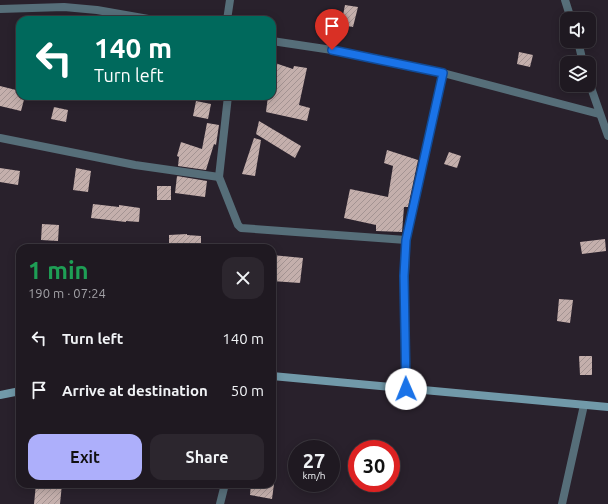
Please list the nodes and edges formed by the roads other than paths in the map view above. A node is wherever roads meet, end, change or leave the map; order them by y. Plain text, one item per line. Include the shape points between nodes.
1 (230, 0) edge
2 (565, 0) edge
3 (0, 9) edge
4 (569, 12) edge
5 (131, 16) edge
6 (228, 16) edge
7 (276, 42) edge
8 (443, 73) junction
9 (592, 92) edge
10 (228, 100) edge
11 (599, 114) junction
12 (608, 136) edge
13 (0, 138) edge
14 (219, 177) junction
15 (406, 240) junction
16 (276, 376) edge
17 (406, 389) junction
18 (16, 392) edge
19 (0, 395) edge
20 (584, 405) junction
21 (608, 407) edge
22 (225, 488) edge
23 (220, 504) edge
24 (562, 504) edge

1 - 6 street
2 - 4 street
3 - 5 street via 64,7
7 - 8 street via 359,55
8 - 11 street
8 - 15 street
9 - 11 street
10 - 14 street
11 - 12 street
13 - 14 street via 135,165
14 - 15 street via 238,225 244,230
15 - 17 street
16 - 17 street
17 - 20 street
18 - 19 street
20 - 21 street
20 - 24 street
22 - 23 street

